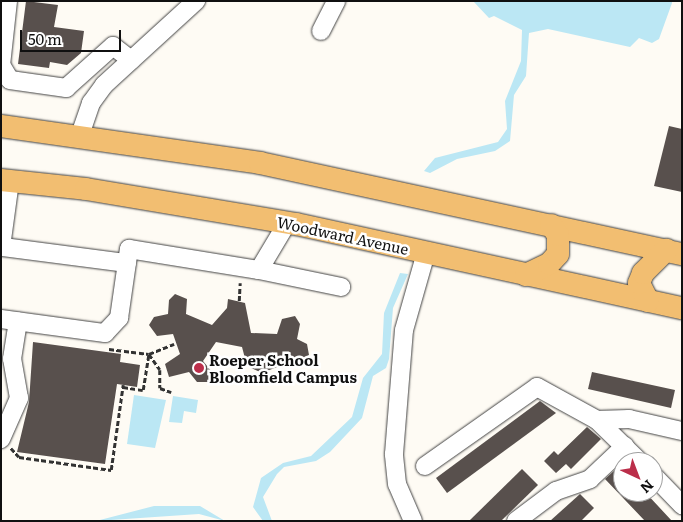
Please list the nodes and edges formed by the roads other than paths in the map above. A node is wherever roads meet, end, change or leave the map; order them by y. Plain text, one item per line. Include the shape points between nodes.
1 (8, 1) edge
2 (196, 1) edge
3 (336, 1) edge
4 (321, 32) dead end
5 (131, 60) junction
6 (1, 126) edge
7 (80, 135) junction
8 (6, 180) edge
9 (287, 223) junction
10 (551, 225) junction
11 (2, 247) edge
12 (674, 252) edge
13 (426, 253) junction
14 (127, 263) junction
15 (259, 270) junction
16 (526, 275) junction
17 (341, 287) dead end
18 (648, 301) junction
19 (682, 308) edge
20 (10, 320) edge
21 (597, 420) junction
22 (682, 431) edge
23 (2, 438) edge
24 (625, 446) junction
25 (631, 452) edge
26 (425, 466) dead end
27 (663, 485) edge
28 (682, 505) edge
29 (413, 521) edge
30 (516, 521) edge

1 - 5 street via 2,65 10,80 66,88 113,46
2 - 5 street
3 - 4 street
5 - 7 street via 91,103
6 - 7 main road
7 - 10 main road via 302,172
8 - 9 main road, Woodward Avenue via 86,189
8 - 11 street
9 - 13 main road, Woodward Avenue
9 - 15 street
10 - 12 main road
10 - 16 main road via 558,235 558,254 550,264
11 - 14 street
12 - 18 main road via 650,264 639,283
13 - 16 main road, Woodward Avenue
13 - 29 street via 404,330 394,454 397,484
14 - 15 street via 129,249
14 - 20 street via 119,318 111,330 98,333
15 - 17 street
16 - 18 main road, Woodward Avenue
18 - 19 main road, Woodward Avenue
20 - 23 street via 19,398
21 - 22 street via 629,419
21 - 24 street
21 - 26 street via 537,387
24 - 25 street
24 - 30 street via 590,478 556,491
27 - 28 street

